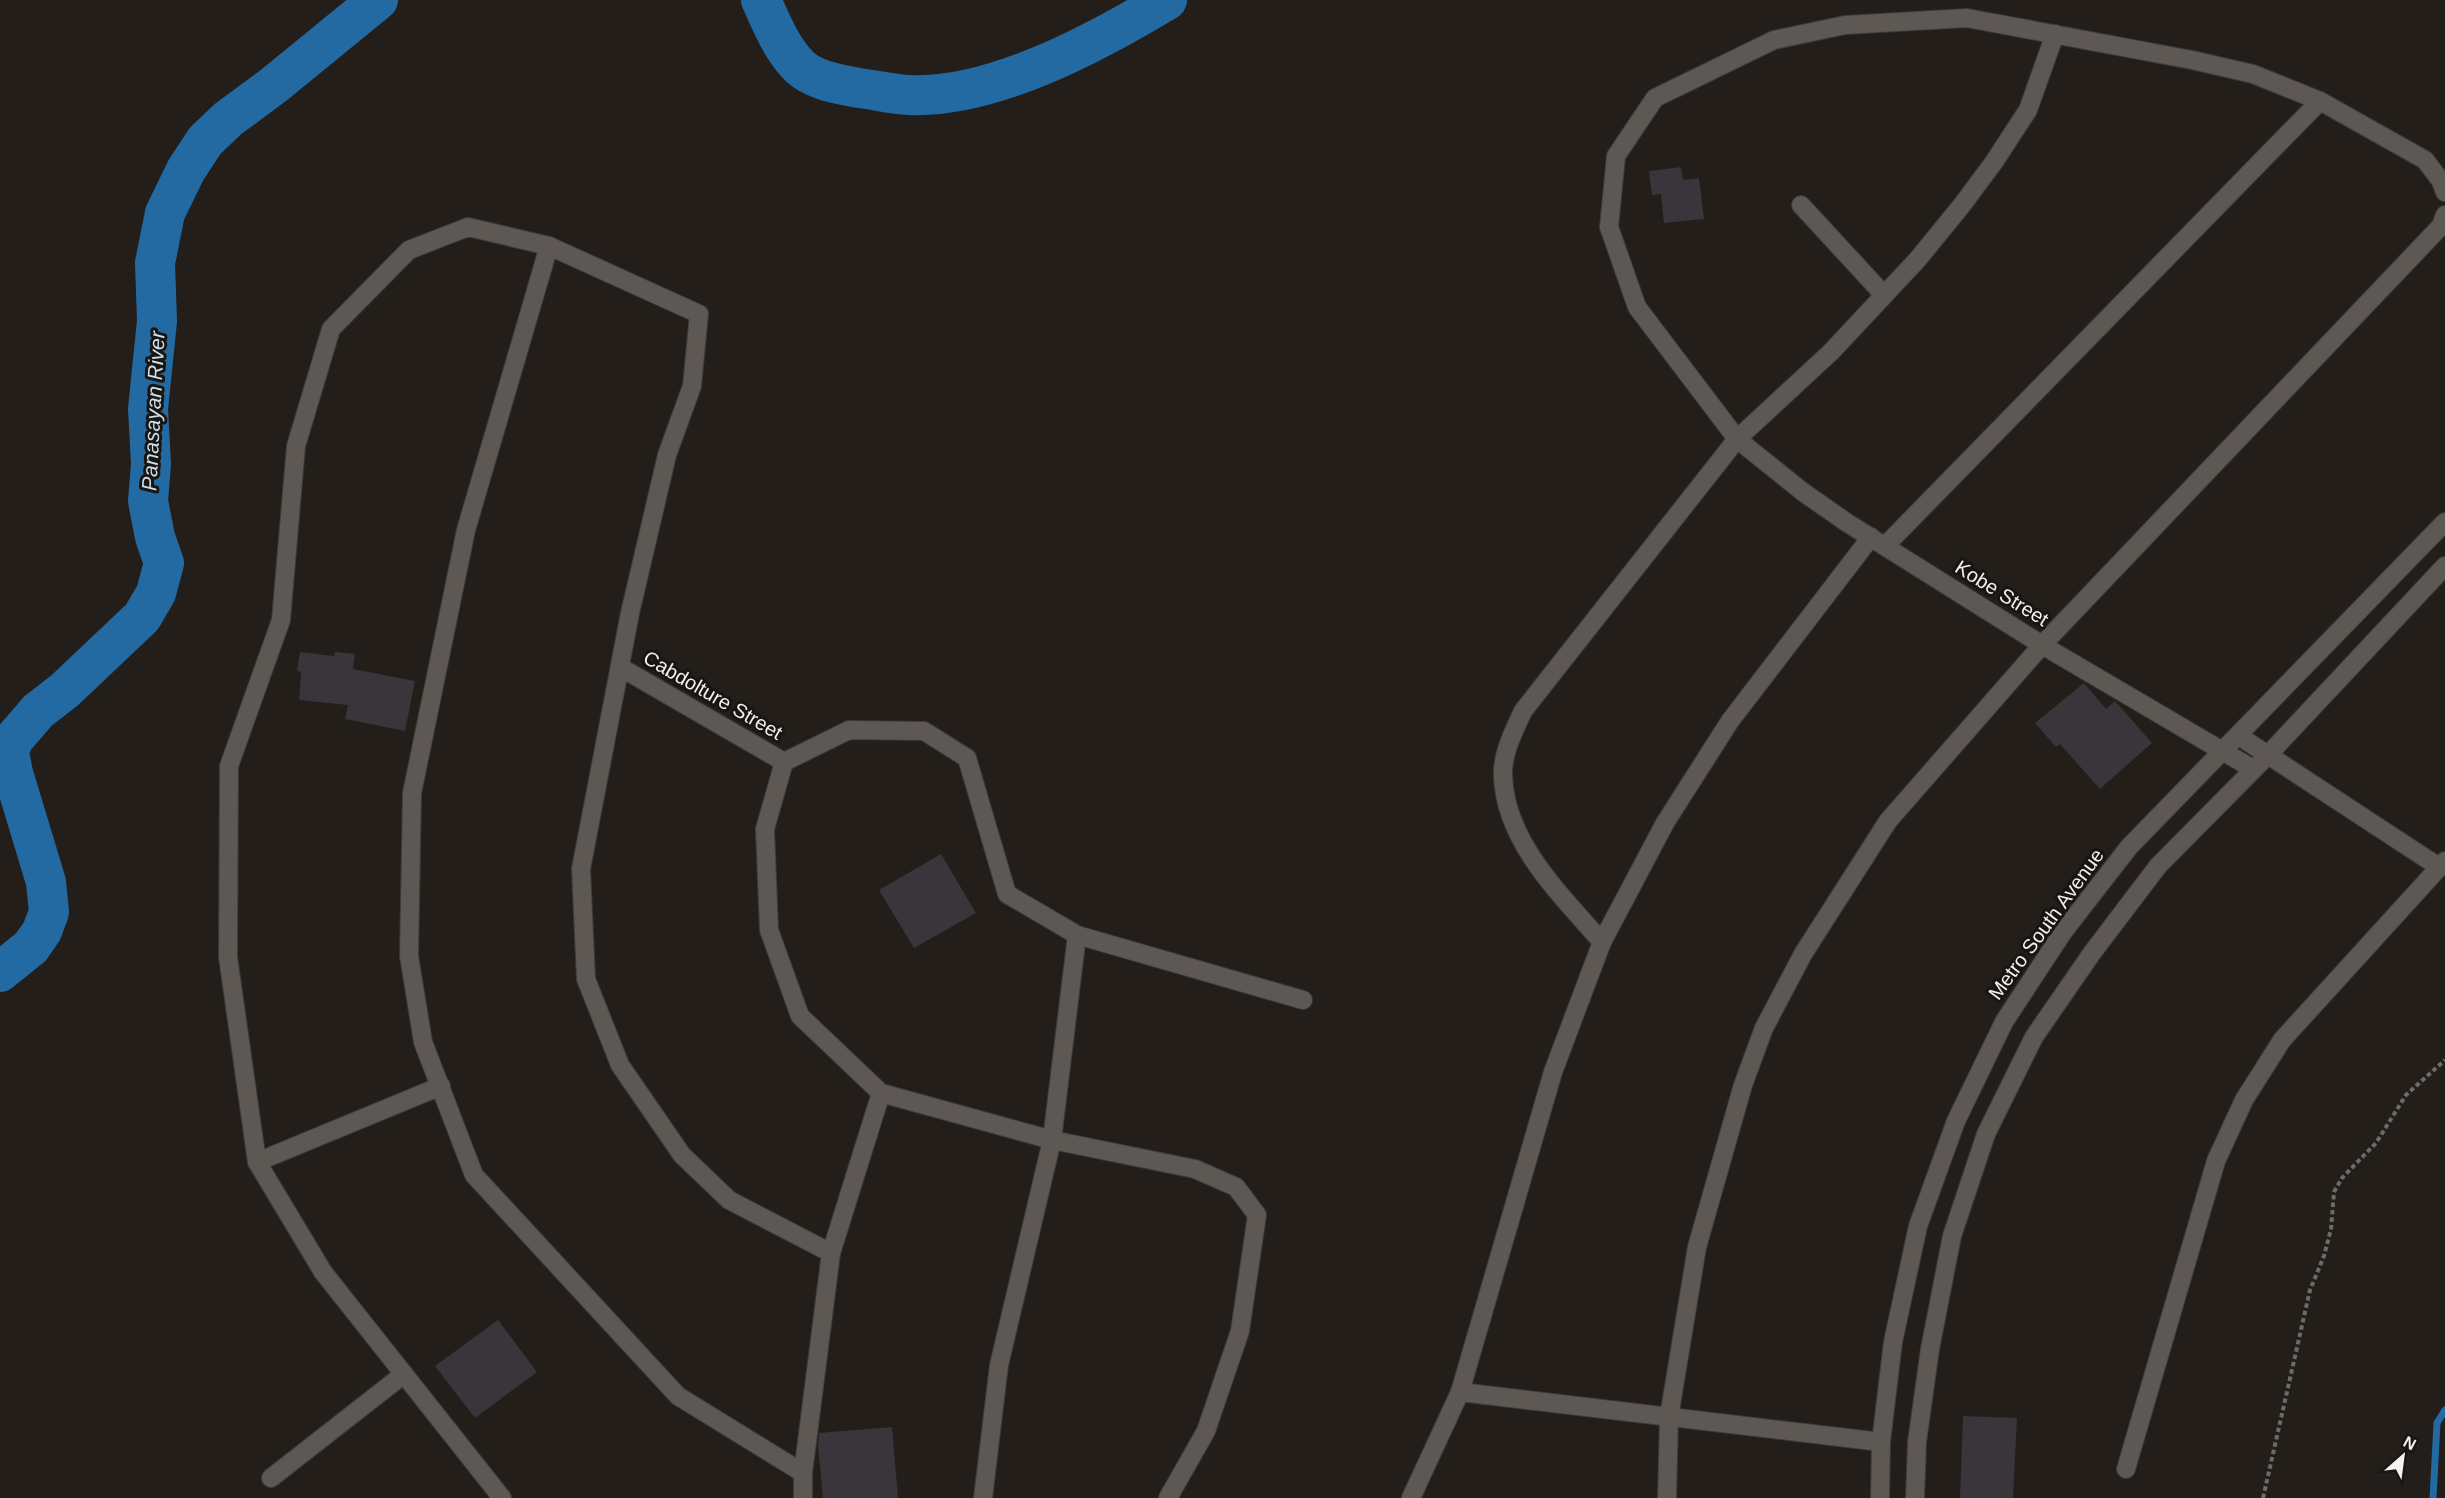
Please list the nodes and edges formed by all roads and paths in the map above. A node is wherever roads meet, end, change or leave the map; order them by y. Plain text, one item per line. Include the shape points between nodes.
1 (2055, 34) junction
2 (2320, 101) junction
3 (2445, 192) edge
4 (1801, 205) dead end
5 (2445, 215) edge
6 (549, 246) junction
7 (1884, 295) junction
8 (1737, 439) junction
9 (2445, 522) edge
10 (1878, 542) junction
11 (2445, 566) edge
12 (2042, 645) junction
13 (620, 667) junction
14 (2239, 736) junction
15 (2224, 751) junction
16 (2267, 756) junction
17 (784, 762) junction
18 (2253, 770) junction
19 (2442, 864) edge
20 (1077, 935) junction
21 (1602, 942) junction
22 (1303, 1000) dead end
23 (2445, 1060) edge
24 (441, 1086) junction
25 (881, 1093) junction
26 (1052, 1140) junction
27 (257, 1161) junction
28 (831, 1253) junction
29 (404, 1374) junction
30 (1460, 1392) junction
31 (1669, 1417) junction
32 (1881, 1442) junction
33 (2126, 1469) dead end
34 (803, 1473) junction
35 (271, 1478) dead end
36 (502, 1498) edge
37 (803, 1498) edge
38 (983, 1498) edge
39 (1168, 1498) edge
40 (1411, 1498) edge
41 (1667, 1498) edge
42 (1880, 1498) edge
43 (1915, 1498) edge
44 (2263, 1498) edge

1 - 2 street, Kobe Street via 2253,74
1 - 7 street via 2028,110 1994,162
1 - 8 street, Kobe Street via 1966,18 1845,25 1774,40 1655,98 1616,156 1609,227 1637,307
2 - 3 street, Kobe Street via 2425,160
2 - 10 street
4 - 7 street
5 - 12 street via 2441,226
6 - 13 street via 699,314 692,386 667,455
6 - 24 street via 466,530 412,793 409,956 423,1042
6 - 27 street via 468,226 409,250 332,329 296,446 281,620 229,766 228,957
7 - 8 street via 1831,352
8 - 10 street, Kobe Street via 1803,492
8 - 21 street via 1546,680 1509,741 1503,774 1507,809 1538,867
9 - 14 street, Metro South Avenue
10 - 12 street, Kobe Street
10 - 21 street via 1730,721 1665,823
11 - 16 street
12 - 15 street, Kobe Street
12 - 31 street via 1888,821 1803,954 1764,1028 1743,1085 1697,1246
13 - 17 street, Cabdolture Street
13 - 28 street via 581,869 586,979 620,1065 682,1155 729,1200
14 - 15 street, Metro South Avenue
14 - 16 street
15 - 18 street, Kobe Street
15 - 32 street, Metro South Avenue via 2129,847 2063,932 2004,1022 1956,1121 1918,1226 1893,1342
16 - 18 street
16 - 19 street
17 - 20 street via 849,730 924,731 967,758 1007,894
17 - 25 street via 765,829 770,930 800,1016
18 - 43 street via 2158,866 2092,952 2034,1037 1986,1134 1950,1247 1930,1349 1917,1442
19 - 33 street via 2282,1040 2244,1100 2216,1161
20 - 22 street
20 - 26 street
21 - 30 street via 1552,1072
23 - 44 path via 2406,1095 2376,1143 2334,1192 2331,1229 2310,1290
24 - 27 street
24 - 34 street via 474,1174 678,1396
25 - 26 street
25 - 28 street
26 - 38 street via 999,1365
26 - 39 street via 1195,1169 1236,1186 1257,1215 1240,1331 1206,1431
27 - 29 street via 323,1272
28 - 34 street
29 - 35 street
29 - 36 street
30 - 31 street
30 - 40 street
31 - 32 street
31 - 41 street
32 - 42 street, Metro South Avenue
34 - 37 street

